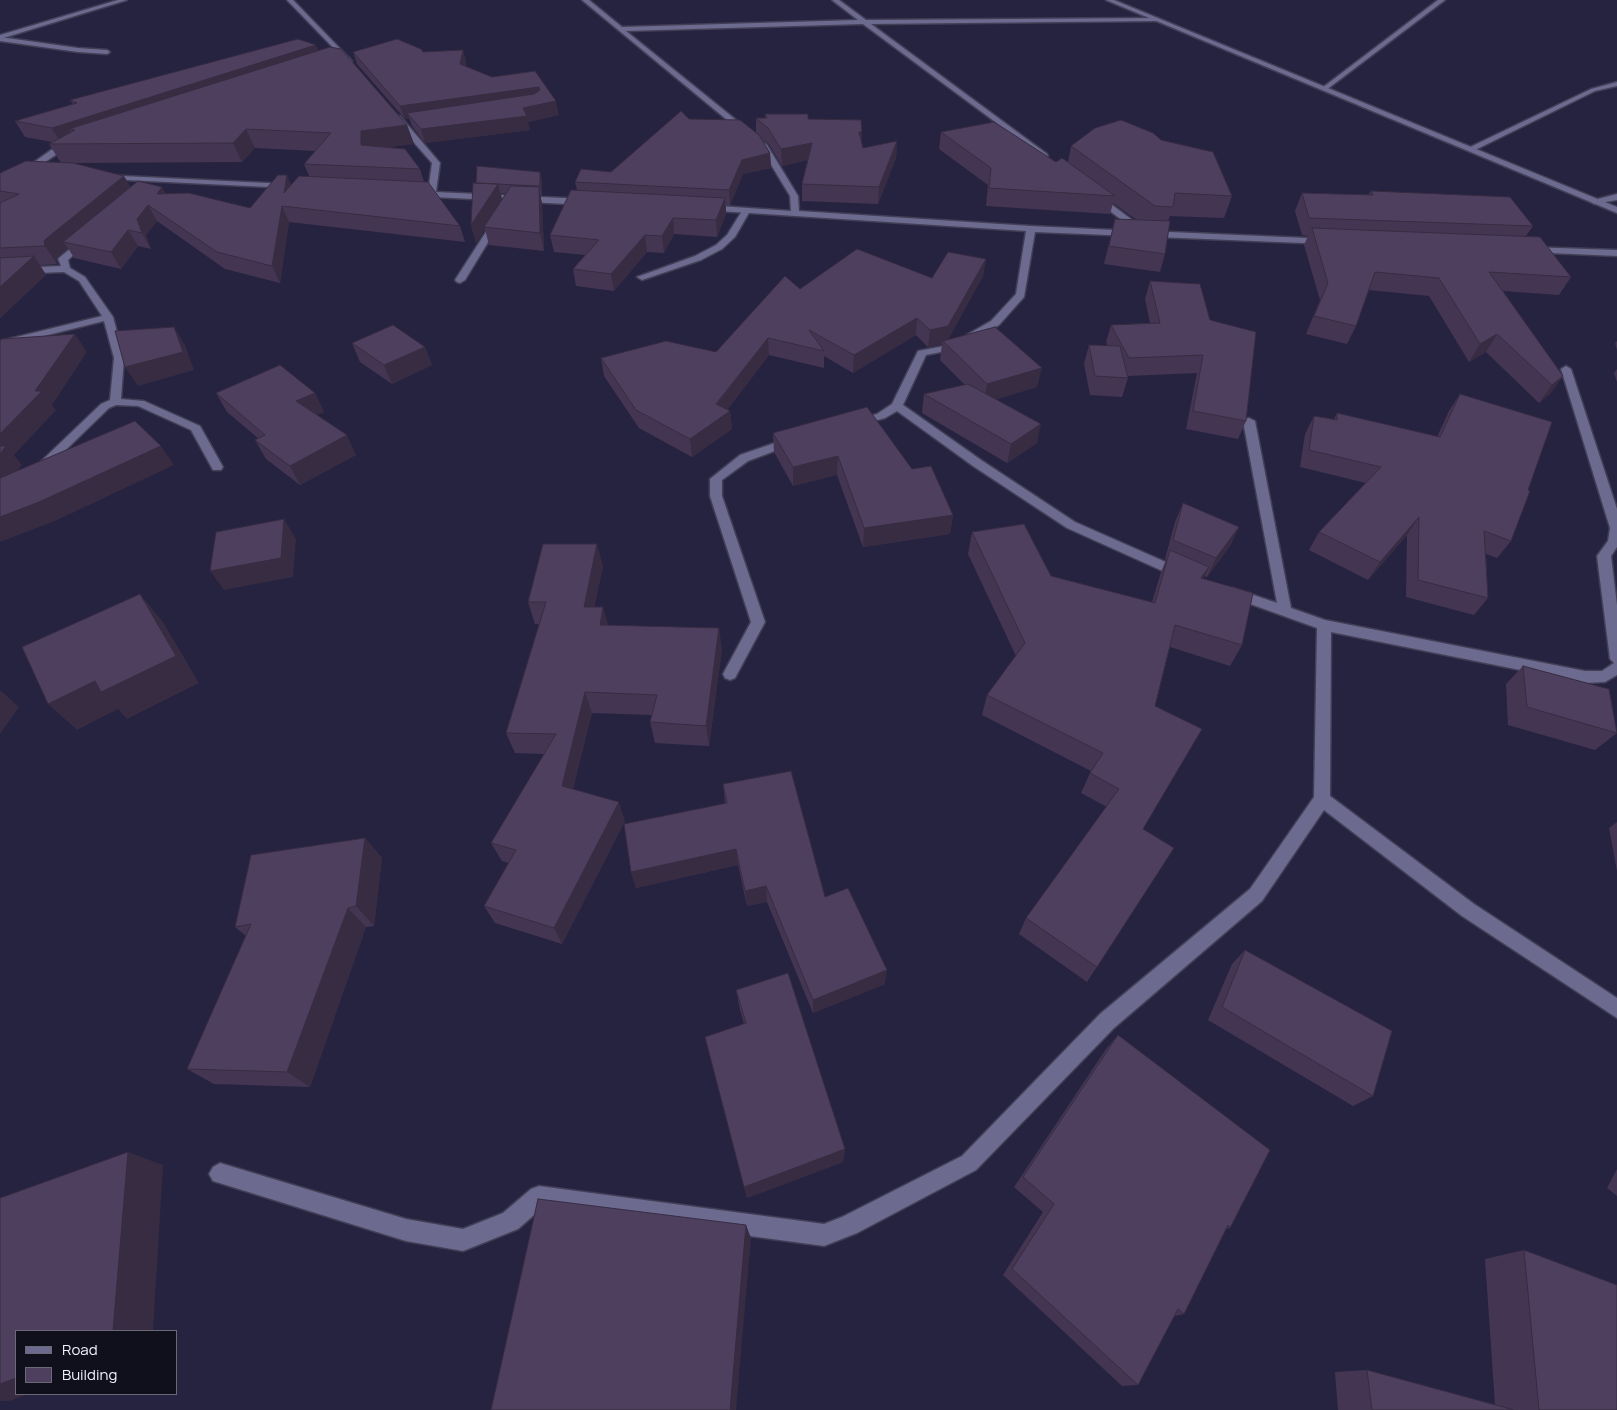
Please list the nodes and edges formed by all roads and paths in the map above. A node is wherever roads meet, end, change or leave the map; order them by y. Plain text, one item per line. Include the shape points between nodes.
1 (124, 0) edge
2 (290, 0) edge
3 (585, 0) edge
4 (835, 0) edge
5 (1109, 0) edge
6 (1442, 0) edge
7 (1156, 19) junction
8 (864, 22) junction
9 (620, 29) junction
10 (0, 38) edge
11 (106, 52) dead end
12 (345, 56) junction
13 (336, 60) edge
14 (358, 72) edge
15 (1617, 84) edge
16 (1324, 89) junction
17 (389, 109) edge
18 (412, 122) edge
19 (402, 124) junction
20 (82, 143) edge
21 (1470, 150) junction
22 (1052, 162) edge
23 (42, 174) edge
24 (100, 176) edge
25 (159, 179) junction
26 (295, 187) edge
27 (144, 191) edge
28 (1091, 192) edge
29 (412, 193) edge
30 (432, 194) junction
31 (1617, 197) edge
32 (1594, 200) junction
33 (590, 203) edge
34 (506, 207) junction
35 (698, 208) edge
36 (1617, 210) edge
37 (746, 211) junction
38 (796, 213) junction
39 (1031, 229) junction
40 (93, 232) edge
41 (1146, 234) junction
42 (1332, 242) edge
43 (1519, 249) edge
44 (1617, 253) edge
45 (0, 267) edge
46 (66, 269) junction
47 (642, 278) dead end
48 (460, 280) dead end
49 (108, 317) junction
50 (0, 344) edge
51 (1566, 369) dead end
52 (115, 402) junction
53 (897, 406) junction
54 (1249, 421) edge
55 (844, 426) edge
56 (806, 437) edge
57 (217, 466) dead end
58 (34, 475) edge
59 (1198, 581) edge
60 (1224, 590) edge
61 (1285, 611) junction
62 (1324, 625) junction
63 (1617, 659) edge
64 (1617, 668) edge
65 (730, 674) dead end
66 (1322, 799) junction
67 (1617, 1009) edge
68 (220, 1174) dead end

1 - 10 street
2 - 12 street
3 - 9 street
4 - 8 street
5 - 7 street
6 - 16 street
7 - 8 street
7 - 16 street
8 - 9 street
8 - 22 street
9 - 38 street via 764,147 794,196
10 - 11 street
12 - 13 street
12 - 14 street
15 - 21 street via 1594,90
16 - 21 street
17 - 19 street
18 - 19 street
19 - 30 street via 436,164
20 - 23 street via 54,152 19,173
21 - 32 street
24 - 25 street
25 - 26 street
25 - 27 street
28 - 41 street
29 - 30 street
30 - 34 street
31 - 32 street
32 - 36 street
33 - 34 street
34 - 48 street
35 - 37 street
37 - 38 street
37 - 47 street via 731,237 719,247
38 - 39 street
39 - 41 street
39 - 53 street via 1021,295 995,323 952,347 922,353
40 - 46 street via 63,259
41 - 42 street
43 - 44 street
45 - 46 street via 12,271
46 - 49 street via 82,279
49 - 50 street
49 - 52 street via 119,358
51 - 63 street via 1614,516 1614,542 1604,556
52 - 57 street via 140,403 196,428
52 - 58 street via 105,406
53 - 55 street via 881,416
53 - 59 street via 1071,525
54 - 61 street
56 - 65 street via 744,458 716,479 716,496 758,622
60 - 61 street
61 - 62 street
62 - 64 street via 1585,677 1605,676
62 - 66 street
66 - 67 street via 1468,910
66 - 68 street via 1256,896 1108,1021 969,1163 848,1226 824,1235 539,1197 510,1221 463,1240 406,1230

